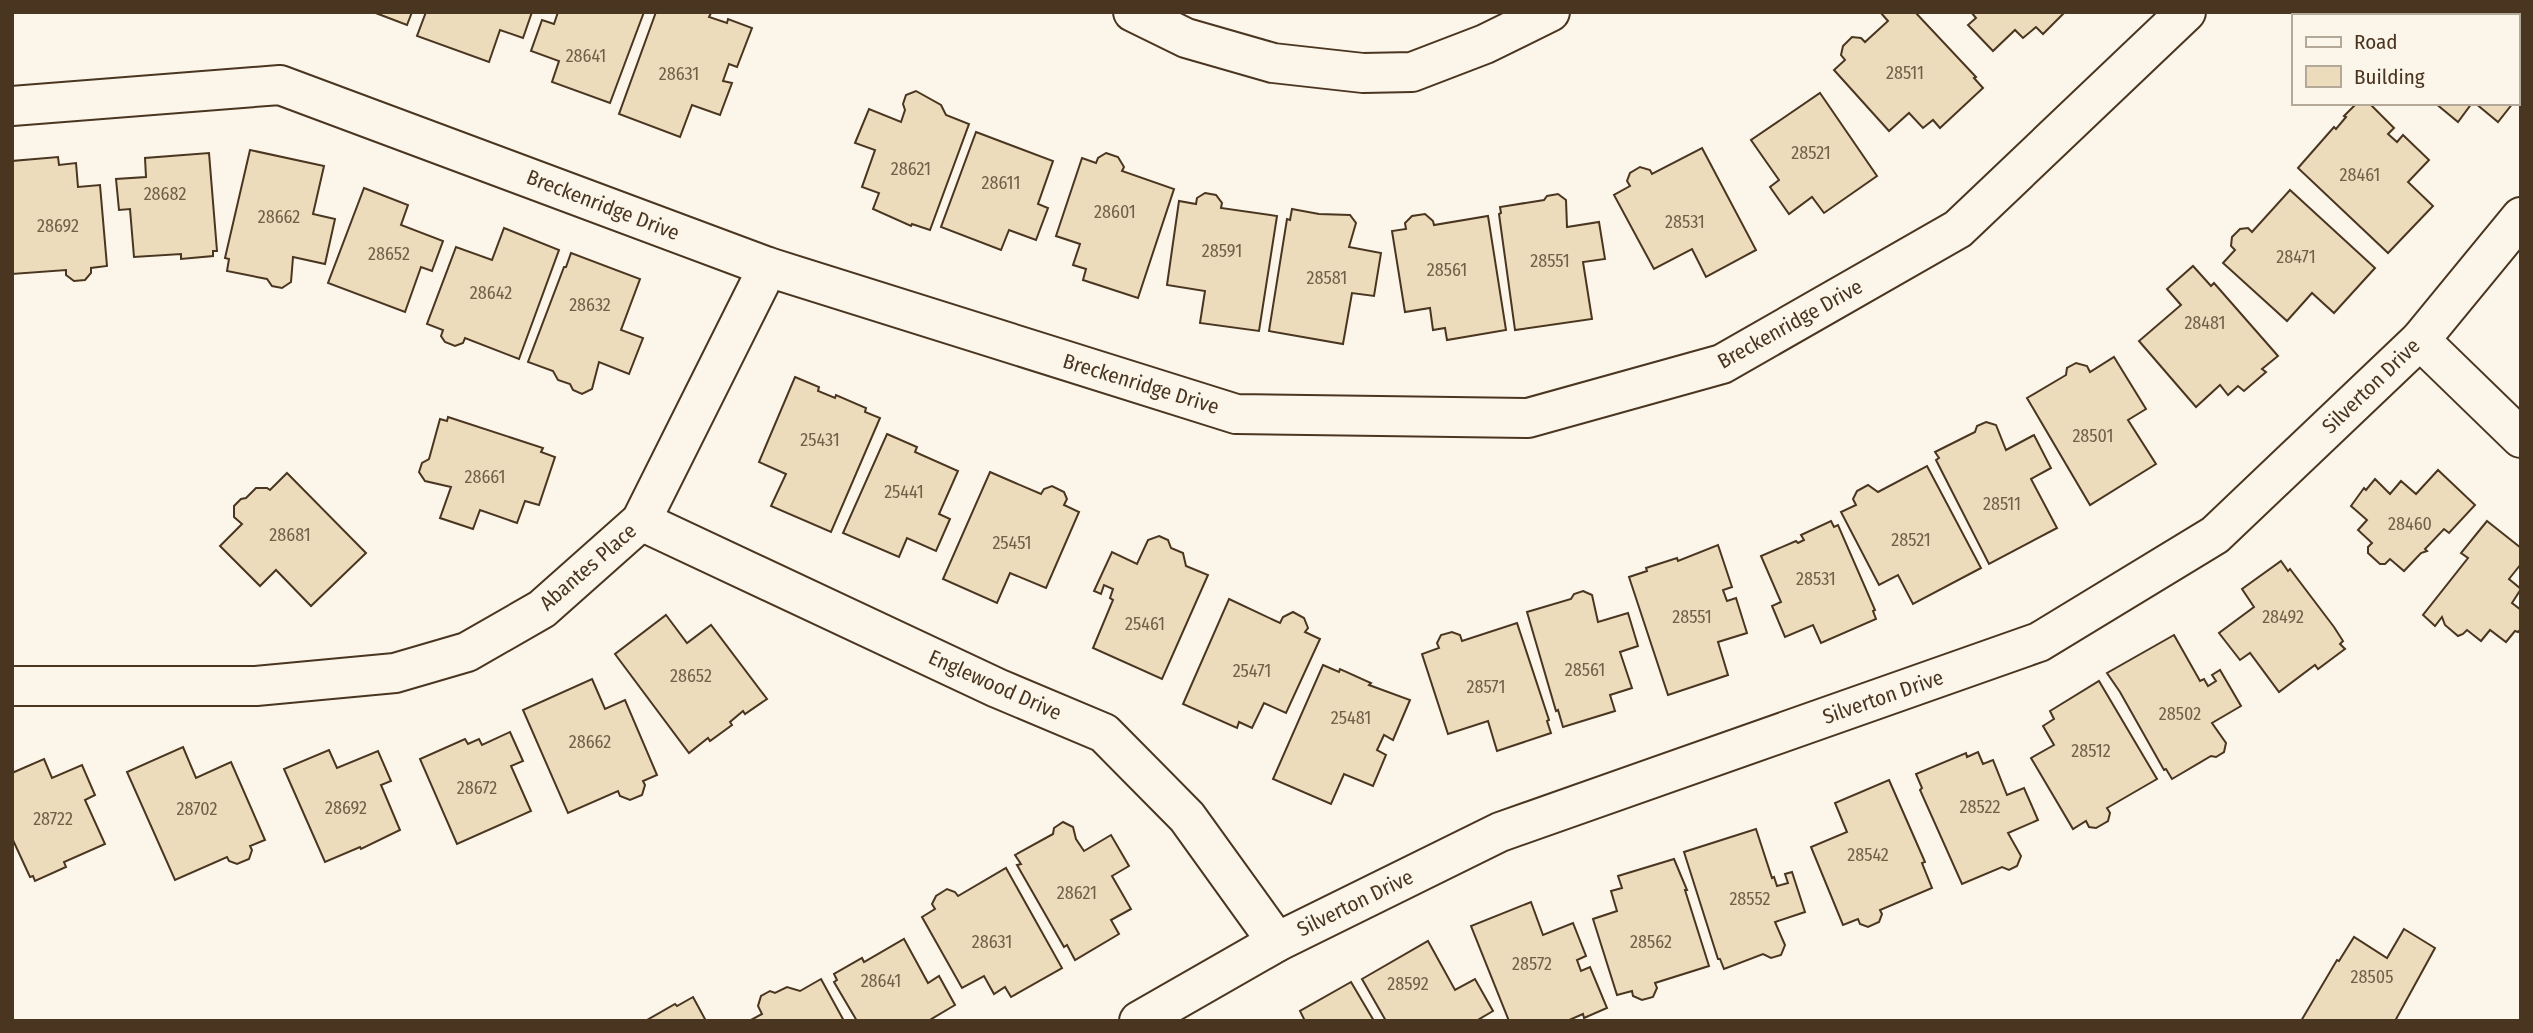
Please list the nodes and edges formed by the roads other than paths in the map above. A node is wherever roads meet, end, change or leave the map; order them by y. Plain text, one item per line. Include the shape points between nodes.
1 (1133, 12) edge
2 (1550, 12) edge
3 (2186, 12) edge
4 (12, 106) edge
5 (2521, 217) edge
6 (768, 267) junction
7 (2420, 340) junction
8 (2521, 438) edge
9 (641, 521) junction
10 (12, 685) edge
11 (1277, 942) junction
12 (1139, 1021) edge

1 - 2 street via 1186,38 1273,63 1363,73 1412,72
3 - 6 street, Breckenridge Drive via 1958,229 1723,365 1528,418 1236,414
4 - 6 street, Breckenridge Drive via 280,85
5 - 7 street, Silverton Drive
6 - 9 street, Abantes Place
7 - 8 street
7 - 11 street, Silverton Drive via 2215,535 2039,642 1500,832
9 - 10 street, Abantes Place via 542,609 467,652 395,673 256,686
9 - 11 street, Englewood Drive via 997,688 1104,733 1187,817
11 - 12 street, Silverton Drive

